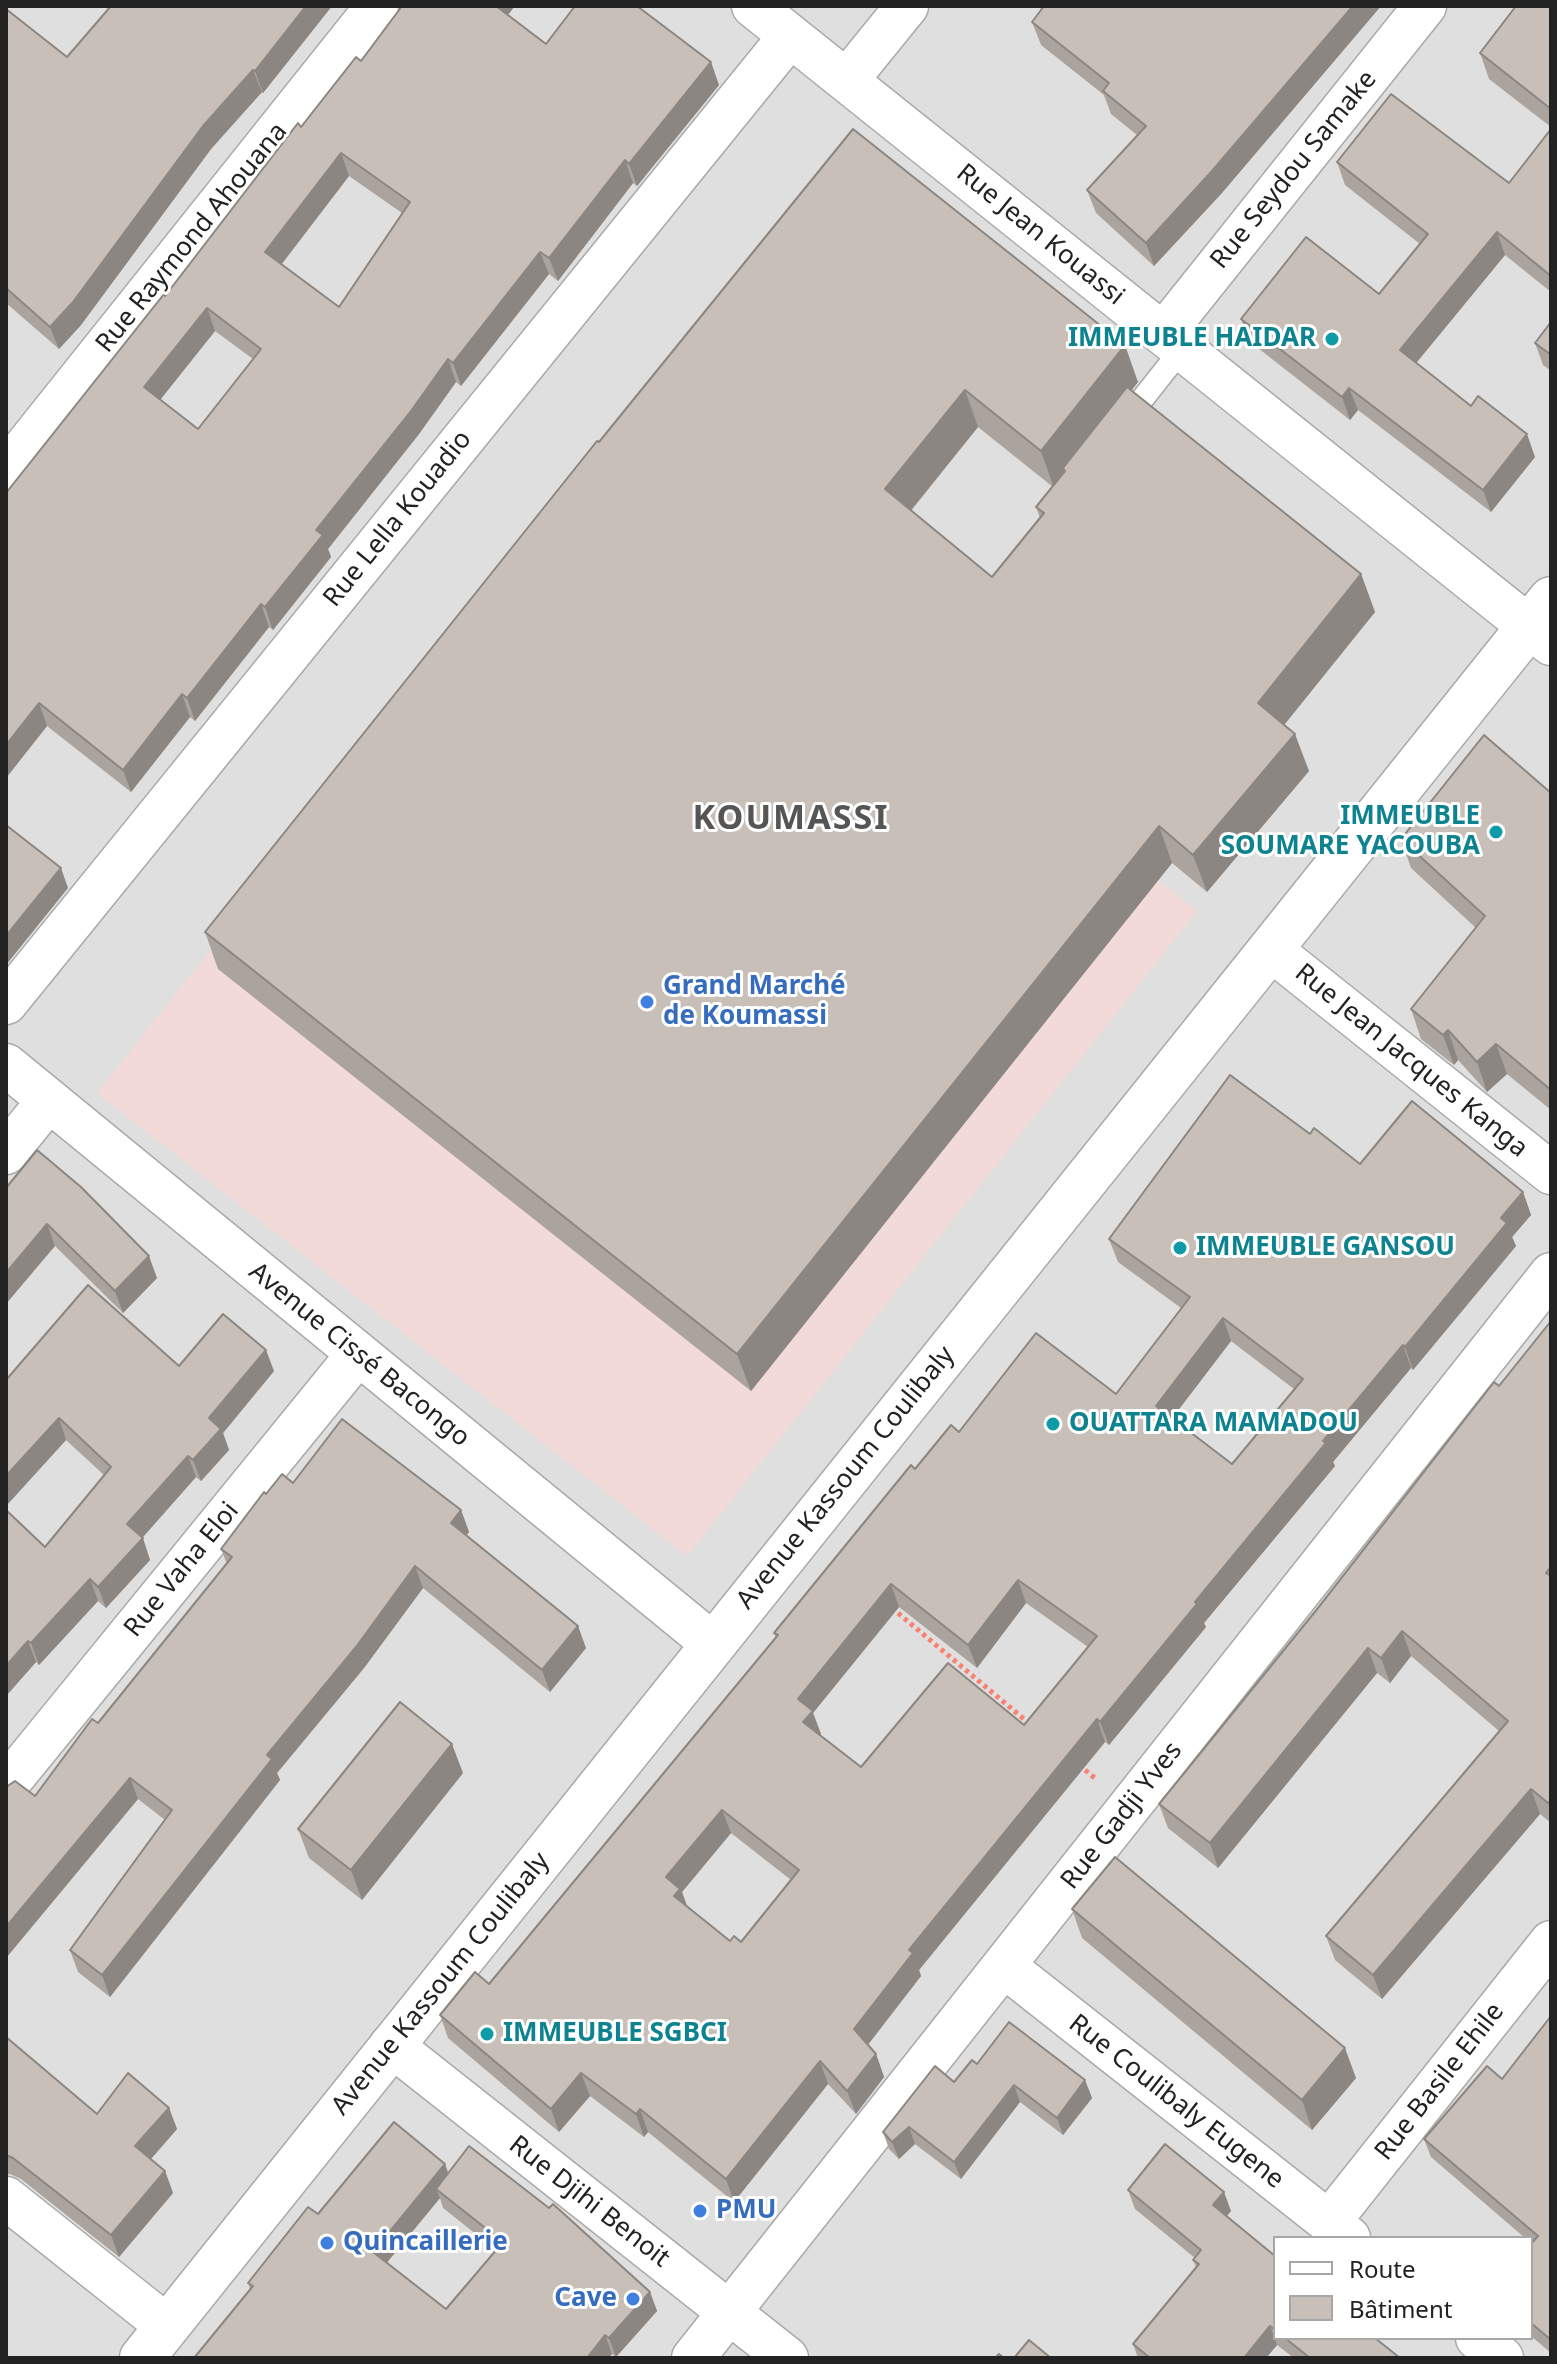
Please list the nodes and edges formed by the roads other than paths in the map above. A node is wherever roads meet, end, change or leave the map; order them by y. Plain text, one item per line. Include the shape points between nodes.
1 (377, 6) edge
2 (753, 6) edge
3 (907, 6) edge
4 (1425, 6) edge
5 (790, 36) junction
6 (847, 80) junction
7 (1172, 341) junction
8 (1116, 433) edge
9 (6, 471) edge
10 (1544, 623) edge
11 (1270, 949) junction
12 (6, 1003) edge
13 (6, 1065) edge
14 (49, 1100) junction
15 (6, 1153) edge
16 (1551, 1173) edge
17 (1551, 1274) edge
18 (358, 1354) junction
19 (713, 1644) junction
20 (6, 1786) edge
21 (1551, 1942) edge
22 (1004, 1966) junction
23 (391, 2045) junction
24 (6, 2198) edge
25 (1339, 2230) edge
26 (729, 2312) junction
27 (1480, 2340) edge
28 (154, 2342) edge
29 (693, 2358) edge
30 (787, 2358) edge
31 (1502, 2358) edge

1 - 9 street, Rue Raymond Ahouana
2 - 5 street, Rue Jean Kouassi
3 - 6 street
4 - 7 street, Rue Seydou Samake
5 - 6 street, Rue Jean Kouassi
5 - 12 street, Rue Lella Kouadio
6 - 7 street, Rue Jean Kouassi
7 - 8 lane
7 - 10 street, Rue Jean Kouassi
10 - 11 street, Avenue Kassoum Coulibaly
11 - 16 street, Rue Jean Jacques Kanga
11 - 19 street, Avenue Kassoum Coulibaly
13 - 14 street, Avenue Cissé Bacongo
14 - 15 street
14 - 18 street, Avenue Cissé Bacongo
17 - 22 street, Rue Gadji Yves
18 - 19 street, Avenue Cissé Bacongo
18 - 20 street, Rue Vaha Eloi
19 - 23 street, Avenue Kassoum Coulibaly
21 - 25 street, Rue Basile Ehile
22 - 25 street, Rue Coulibaly Eugene
22 - 26 street, Rue Gadji Yves
23 - 26 street, Rue Djihi Benoit
23 - 28 street, Avenue Kassoum Coulibaly
24 - 28 street
26 - 29 street, Rue Gadji Yves
26 - 30 street, Rue Djihi Benoit
27 - 31 street

